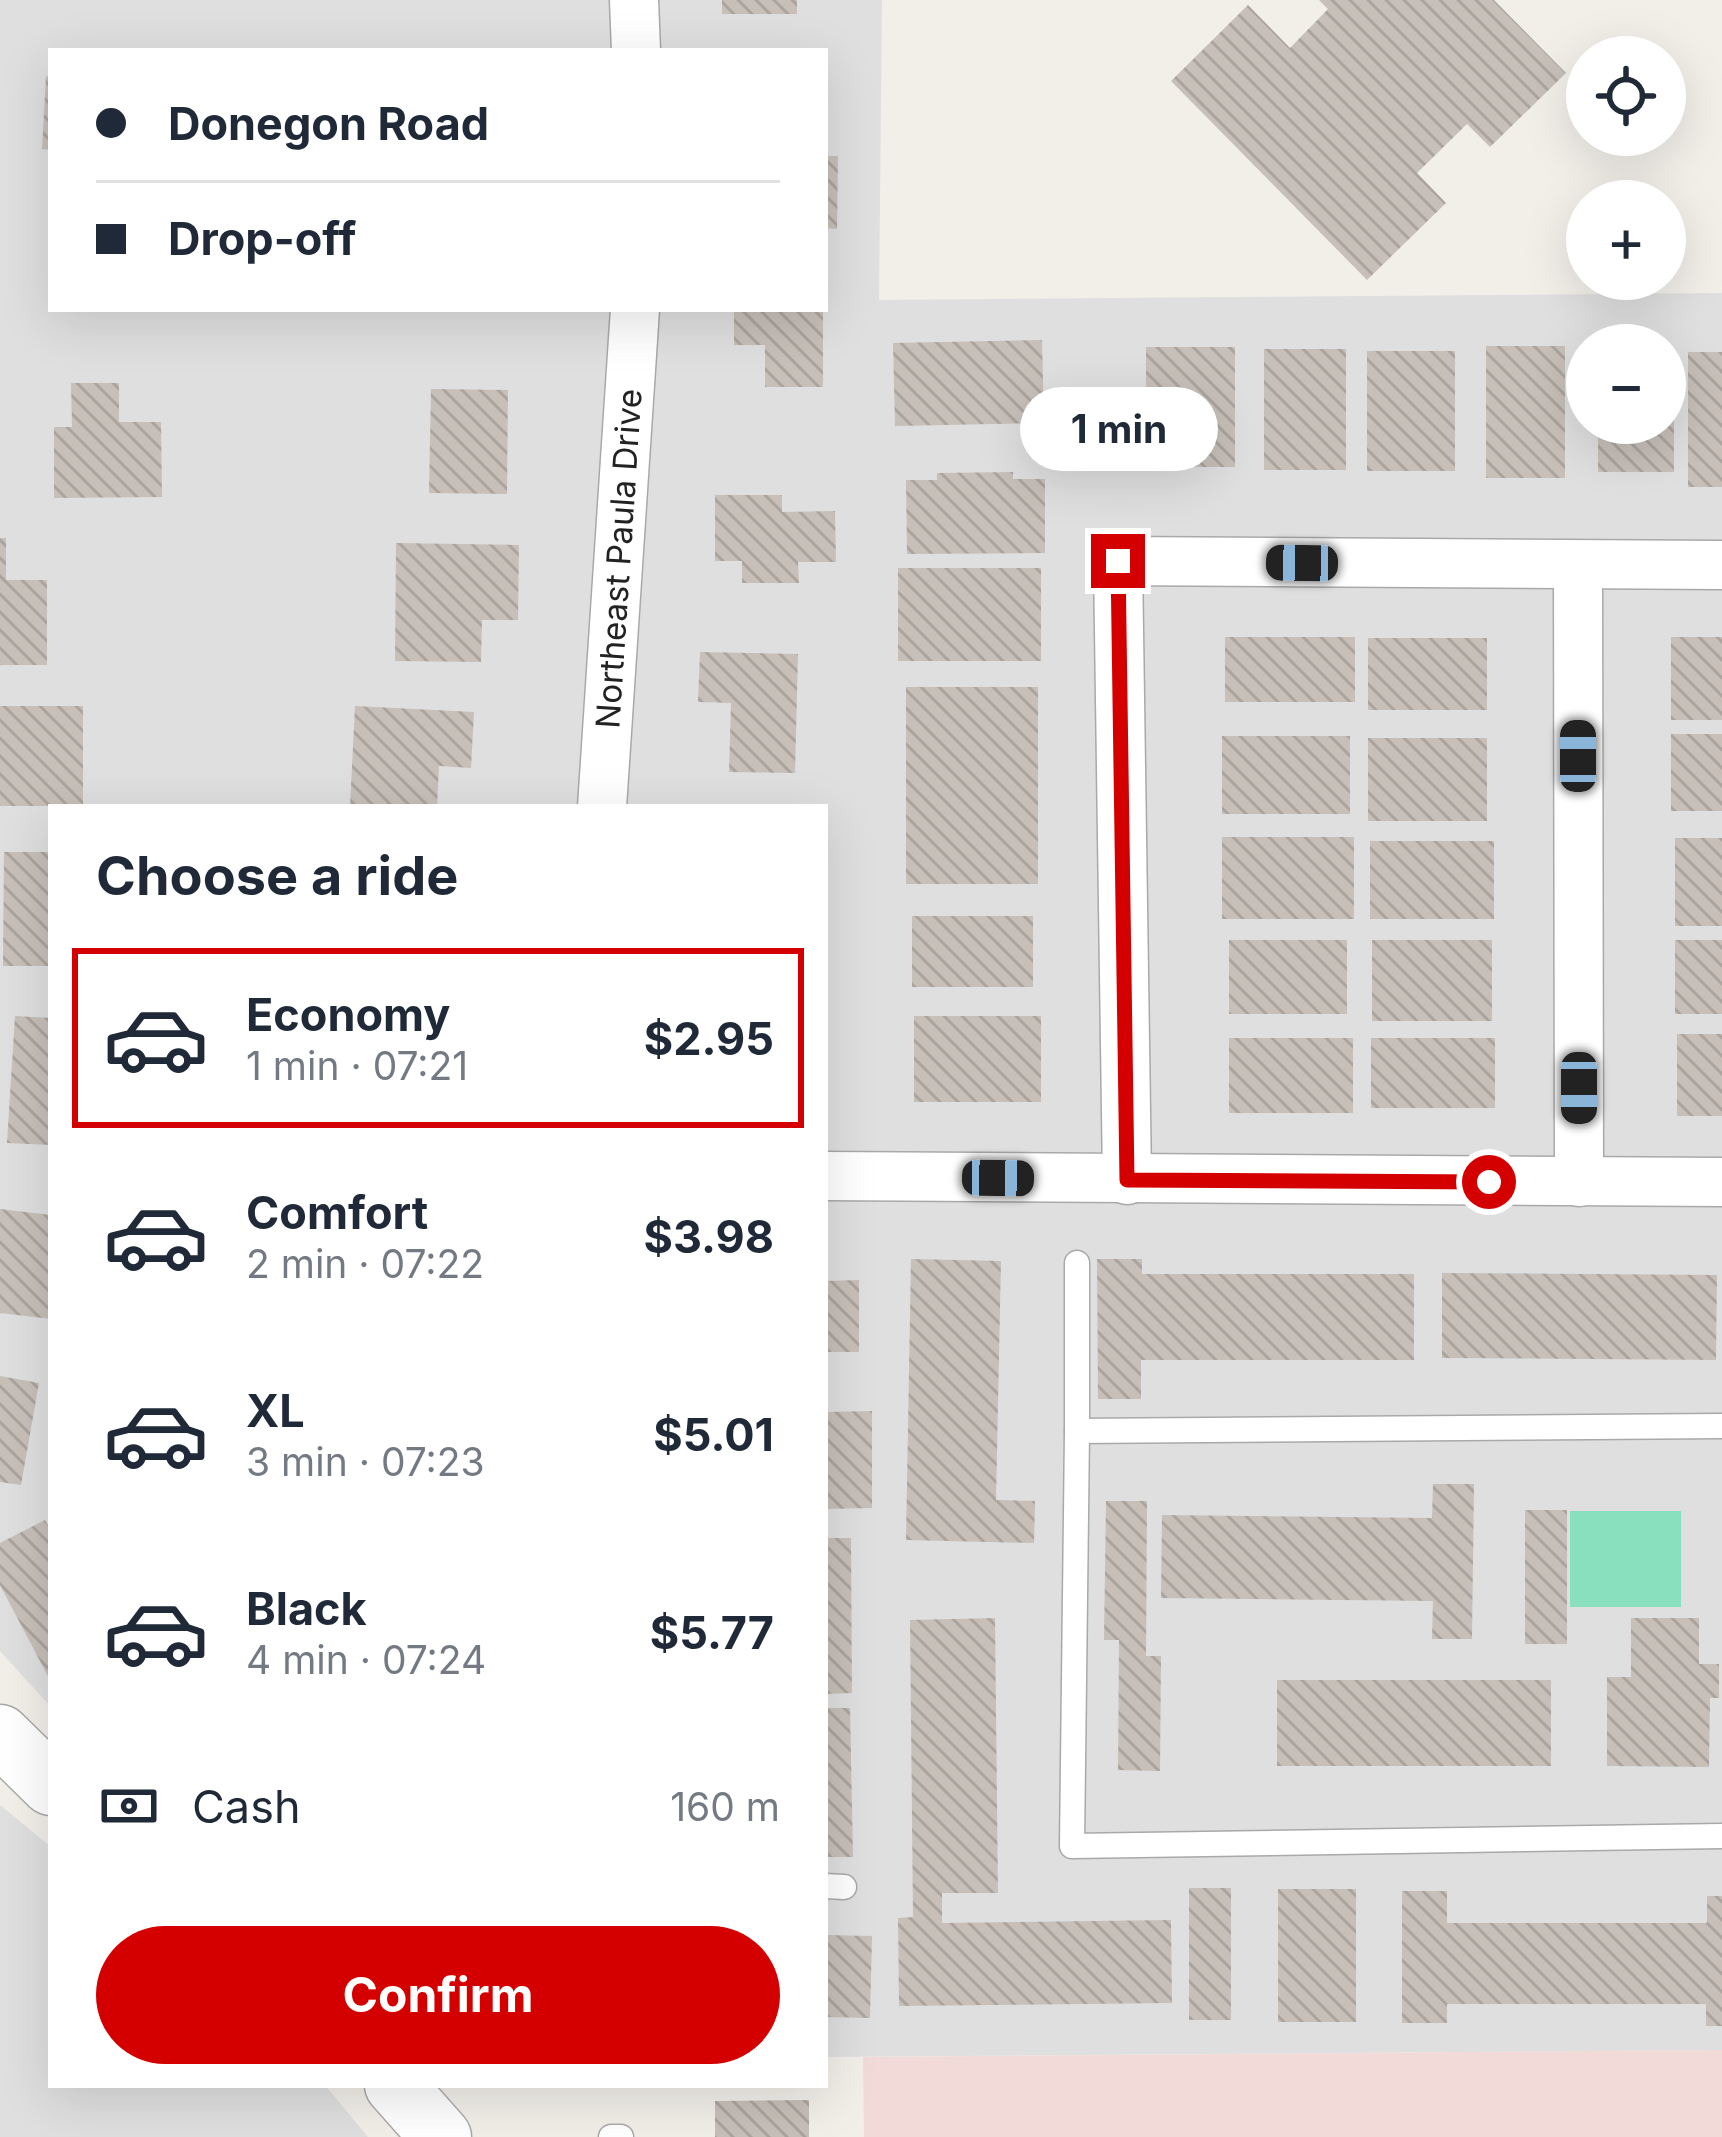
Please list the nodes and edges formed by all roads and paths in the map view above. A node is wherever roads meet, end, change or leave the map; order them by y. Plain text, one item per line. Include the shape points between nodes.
1 (634, 0) edge
2 (636, 48) edge
3 (635, 312) edge
4 (1722, 565) edge
5 (1578, 566) junction
6 (602, 804) edge
7 (828, 1176) edge
8 (1127, 1180) junction
9 (1579, 1182) junction
10 (1722, 1182) edge
11 (1077, 1263) dead end
12 (1722, 1426) edge
13 (1077, 1431) junction
14 (0, 1735) edge
15 (48, 1782) edge
16 (1722, 1836) edge
17 (398, 2088) edge
18 (441, 2137) edge
19 (611, 2137) edge
20 (621, 2137) edge

1 - 2 street
3 - 6 street, Northeast Paula Drive
4 - 5 street
5 - 8 street via 1118,561
5 - 9 street
7 - 8 street
8 - 9 street
9 - 10 street
11 - 13 lane
12 - 13 lane
13 - 16 lane via 1072,1846
14 - 15 street
17 - 18 street
19 - 20 lane

